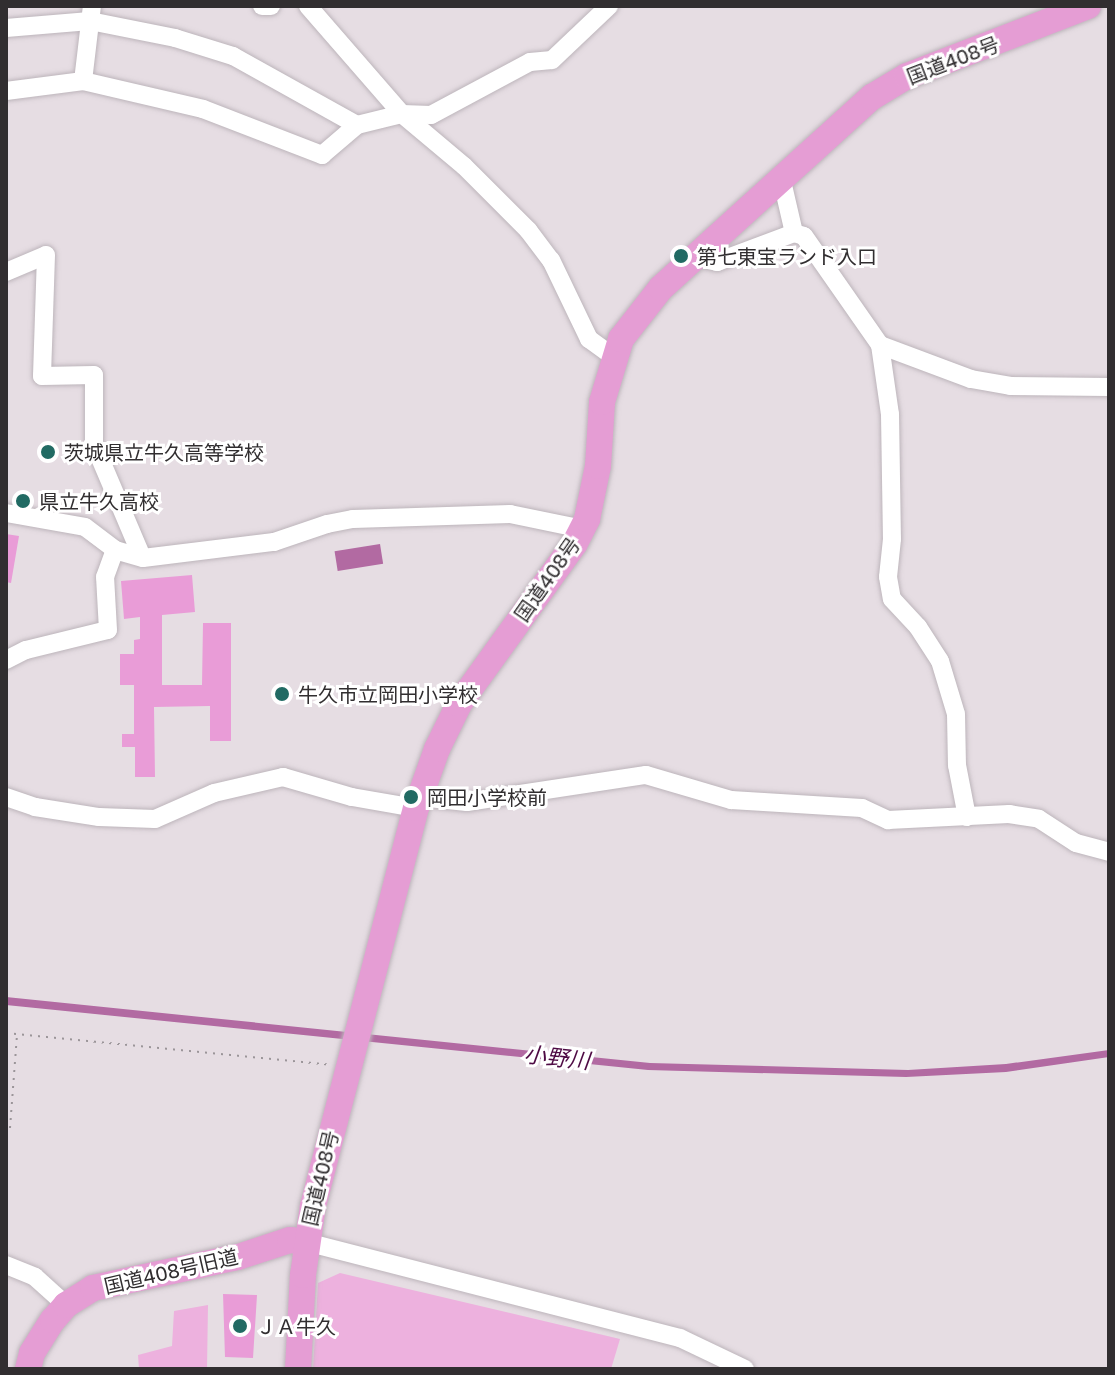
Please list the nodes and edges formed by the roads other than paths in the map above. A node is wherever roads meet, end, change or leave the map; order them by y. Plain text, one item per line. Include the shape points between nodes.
1 (262, 6) edge
2 (271, 6) edge
3 (308, 6) edge
4 (609, 6) edge
5 (1088, 6) edge
6 (91, 14) edge
7 (6, 28) edge
8 (83, 81) junction
9 (6, 91) edge
10 (402, 114) junction
11 (357, 125) junction
12 (782, 181) junction
13 (794, 233) junction
14 (694, 257) junction
15 (6, 272) edge
16 (880, 345) junction
17 (614, 357) junction
18 (1109, 387) edge
19 (7, 511) edge
20 (583, 529) junction
21 (115, 550) junction
22 (142, 557) junction
23 (6, 660) edge
24 (6, 797) edge
25 (418, 802) junction
26 (967, 817) junction
27 (1109, 852) edge
28 (306, 1242) junction
29 (6, 1265) edge
30 (66, 1305) junction
31 (28, 1369) edge
32 (298, 1369) edge
33 (745, 1369) edge

1 - 2 street
3 - 10 street
4 - 10 street via 552,60 530,62 431,115
5 - 12 highway, 国道408号 via 890,85
6 - 7 street
6 - 8 street
6 - 11 street via 233,56
8 - 9 street
8 - 11 street via 203,109 322,155
10 - 11 street
10 - 17 street via 528,230 551,260 589,339
12 - 13 street
12 - 14 highway, 国道408号
13 - 14 street via 717,262
13 - 16 street via 804,236
14 - 17 highway, 国道408号 via 645,305
15 - 22 street via 46,255 42,376 94,375 94,444
16 - 18 street via 997,384
16 - 26 street via 890,414 892,599 940,661 956,714 957,765
17 - 20 highway, 国道408号
19 - 21 street via 85,527
20 - 22 street via 510,514 353,519 274,542
20 - 25 highway, 国道408号 via 459,704
21 - 22 street
21 - 23 street via 105,577 108,630
24 - 25 street via 99,817 155,819 214,793 283,777 352,797
25 - 26 street via 467,802 646,775 731,800 862,808 888,820
25 - 28 highway, 国道408号
26 - 27 street via 1009,814 1039,819 1076,843
28 - 30 highway, 国道408号旧道 via 290,1240 238,1257 102,1284
28 - 32 highway, 国道408号
28 - 33 street via 680,1338
29 - 30 street via 35,1277
30 - 31 highway, 国道408号旧道 via 39,1339

